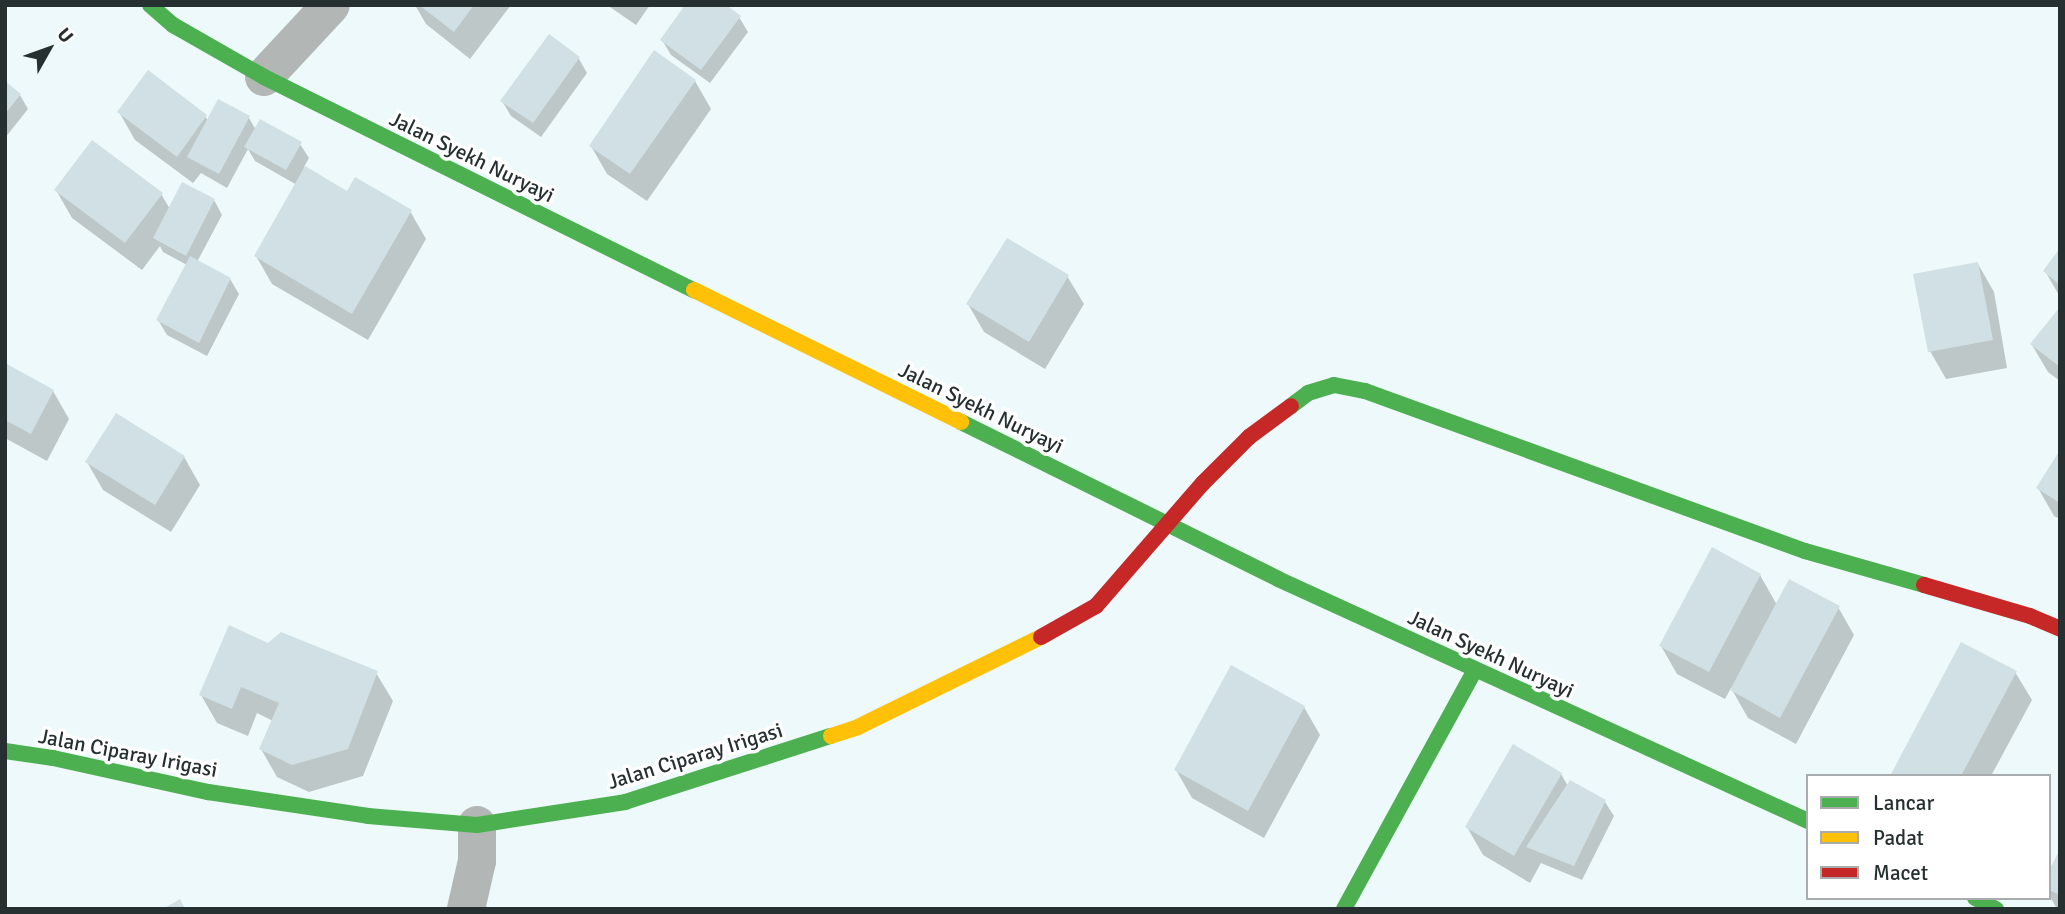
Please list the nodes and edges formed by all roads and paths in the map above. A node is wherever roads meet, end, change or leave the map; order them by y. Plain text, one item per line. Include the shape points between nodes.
1 (150, 5) edge
2 (331, 5) edge
3 (264, 77) junction
4 (1167, 524) junction
5 (2060, 629) edge
6 (1475, 670) junction
7 (5, 751) edge
8 (1806, 820) edge
9 (477, 843) junction
10 (1980, 900) edge
11 (466, 909) edge
12 (1344, 909) edge
13 (1996, 909) edge

1 - 3 street, Jalan Syekh Nuryayi via 173,25
2 - 3 street
3 - 4 street, Jalan Syekh Nuryayi
4 - 5 street, Jalan Ciparay Irigasi via 1211,474 1276,414 1308,393 1334,385 1365,391 1805,551
4 - 6 street, Jalan Syekh Nuryayi
4 - 9 street, Jalan Ciparay Irigasi via 1096,606 1072,622 858,727 625,802
6 - 8 street, Jalan Syekh Nuryayi
6 - 12 street
7 - 9 street, Jalan Ciparay Irigasi via 234,796 368,816
9 - 11 street
10 - 13 street

